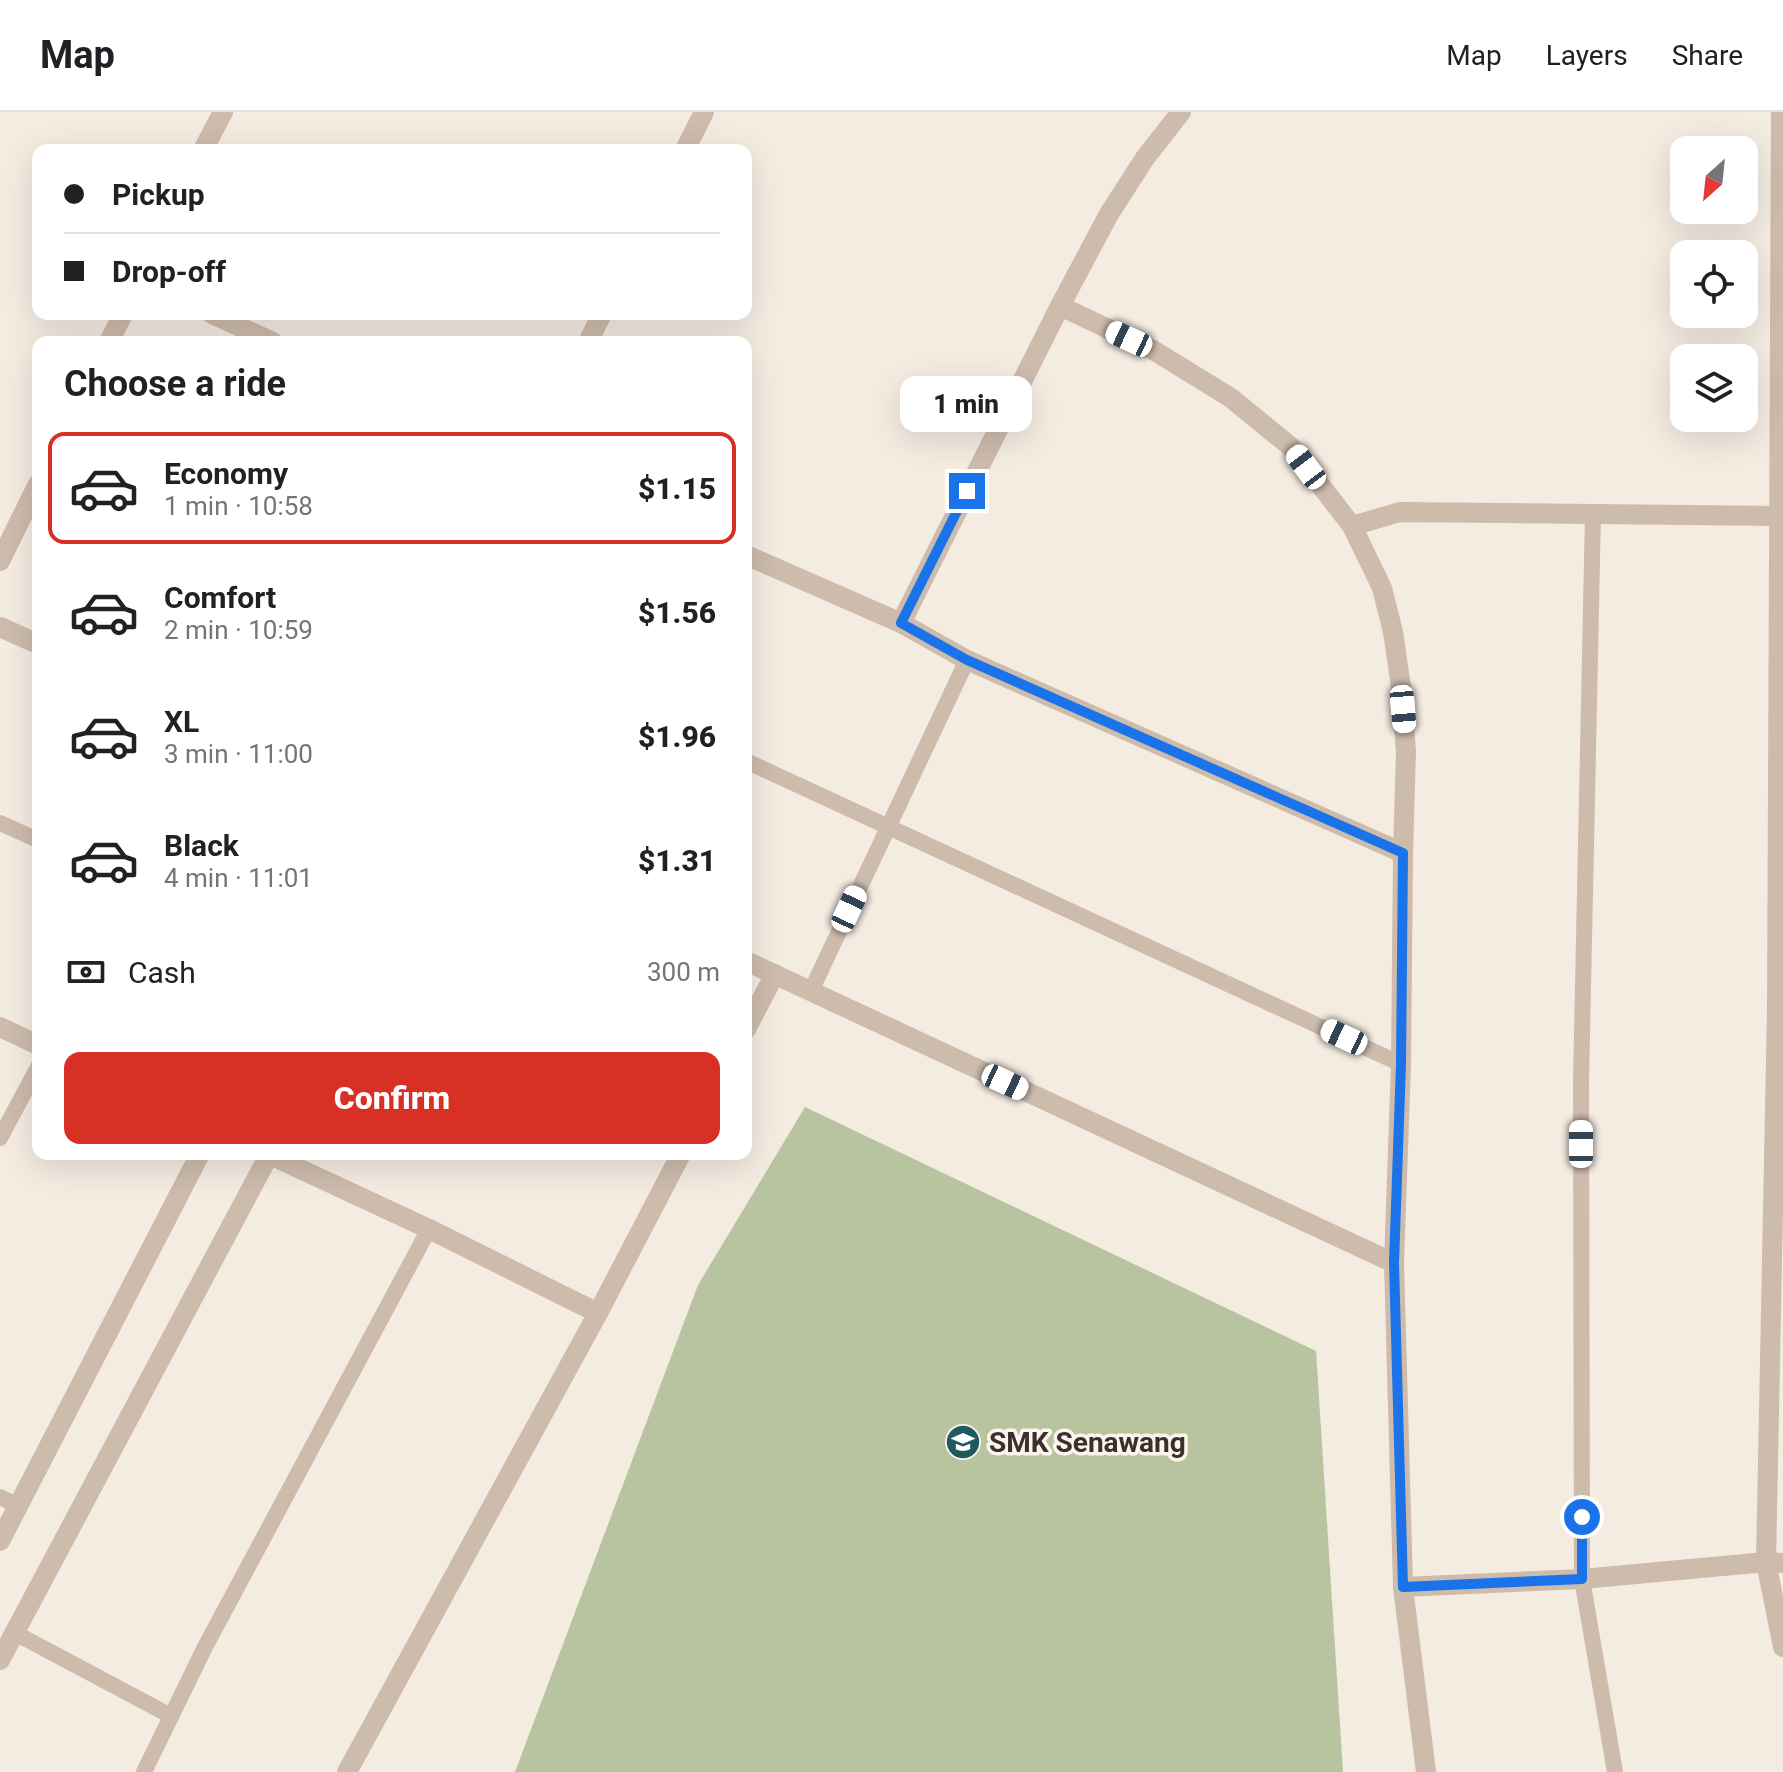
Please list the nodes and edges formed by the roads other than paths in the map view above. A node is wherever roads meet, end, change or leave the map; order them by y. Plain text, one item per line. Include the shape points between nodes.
1 (223, 112) edge
2 (704, 112) edge
3 (1181, 112) edge
4 (1781, 112) edge
5 (206, 144) edge
6 (688, 144) edge
7 (1060, 306) junction
8 (225, 320) edge
9 (260, 336) edge
10 (32, 496) edge
11 (1593, 513) junction
12 (1779, 516) junction
13 (1352, 526) junction
14 (752, 558) edge
15 (0, 561) edge
16 (901, 623) junction
17 (0, 627) edge
18 (32, 641) edge
19 (967, 660) junction
20 (752, 764) edge
21 (0, 823) edge
22 (888, 826) junction
23 (32, 837) edge
24 (1403, 853) junction
25 (752, 964) edge
26 (775, 974) junction
27 (811, 991) junction
28 (752, 1018) edge
29 (0, 1027) edge
30 (32, 1042) edge
31 (1401, 1064) junction
32 (32, 1078) edge
33 (0, 1138) edge
34 (197, 1160) edge
35 (265, 1160) edge
36 (281, 1160) edge
37 (678, 1160) edge
38 (429, 1229) junction
39 (1394, 1263) junction
40 (598, 1313) junction
41 (9, 1502) edge
42 (0, 1541) edge
43 (1775, 1562) edge
44 (1582, 1579) junction
45 (1403, 1587) junction
46 (13, 1632) junction
47 (1783, 1647) edge
48 (0, 1660) edge
49 (171, 1716) junction
50 (144, 1772) edge
51 (347, 1772) edge
52 (1426, 1772) edge
53 (1615, 1772) edge

1 - 5 street
2 - 6 street
3 - 7 street via 1116,203
4 - 12 street
7 - 13 street via 1153,350 1231,398 1291,447
7 - 16 street
8 - 9 street
10 - 15 street
11 - 12 street
11 - 13 street via 1400,512
11 - 44 lane via 1581,1082
12 - 43 street
13 - 24 street via 1382,588 1395,646 1406,752
14 - 16 street
16 - 19 street
17 - 18 street
19 - 22 lane
19 - 24 street
20 - 22 lane
21 - 23 lane
22 - 27 lane
22 - 31 lane
24 - 31 street
25 - 26 street
26 - 27 street
26 - 28 street
27 - 39 street
29 - 30 street
31 - 39 street
32 - 33 lane
34 - 41 street
35 - 46 street
36 - 38 street
37 - 40 street
38 - 40 street
38 - 49 lane
39 - 45 street
40 - 51 street
41 - 42 street
43 - 44 street
43 - 47 street
44 - 45 street
44 - 53 lane
45 - 52 street
46 - 48 street
46 - 49 lane
49 - 50 lane

